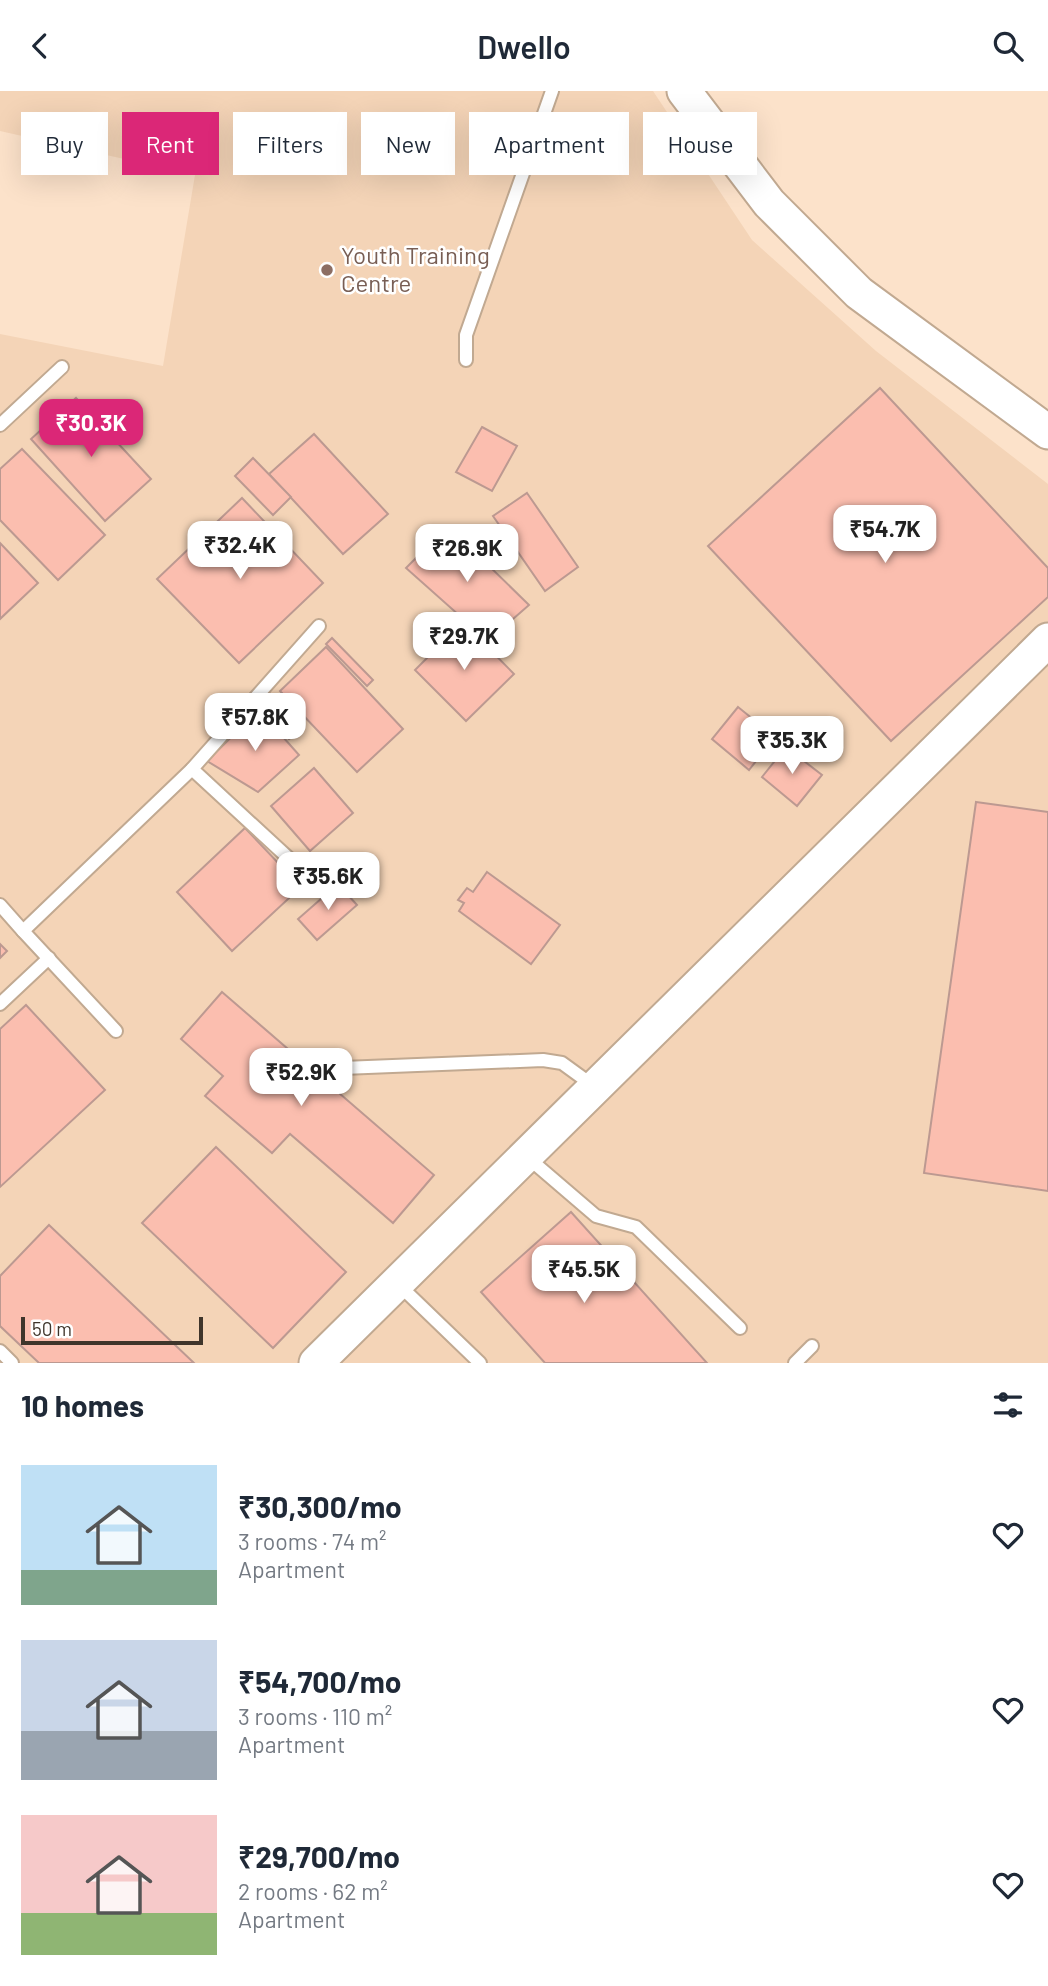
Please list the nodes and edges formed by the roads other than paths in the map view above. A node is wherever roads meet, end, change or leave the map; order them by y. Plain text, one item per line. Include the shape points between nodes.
1 (552, 91) edge
2 (684, 91) edge
3 (466, 360) dead end
4 (62, 367) dead end
5 (0, 425) edge
6 (1048, 432) edge
7 (320, 626) dead end
8 (1048, 641) edge
9 (192, 769) junction
10 (296, 865) dead end
11 (0, 905) edge
12 (23, 931) junction
13 (50, 958) junction
14 (0, 1005) edge
15 (116, 1031) dead end
16 (344, 1068) dead end
17 (595, 1087) junction
18 (525, 1156) junction
19 (397, 1283) junction
20 (740, 1328) dead end
21 (811, 1346) dead end
22 (0, 1351) edge
23 (12, 1363) edge
24 (316, 1363) edge
25 (480, 1363) edge
26 (795, 1363) edge

1 - 3 lane via 466,335
2 - 6 street via 769,203 859,293
4 - 5 lane
7 - 9 lane
8 - 17 street
9 - 10 lane
9 - 12 lane
11 - 12 lane
12 - 13 lane
13 - 14 lane
13 - 15 lane
16 - 17 lane via 543,1060 562,1063
17 - 18 street
18 - 19 street
18 - 20 lane via 596,1216 636,1227
19 - 24 street
19 - 25 lane
21 - 26 lane
22 - 23 lane

